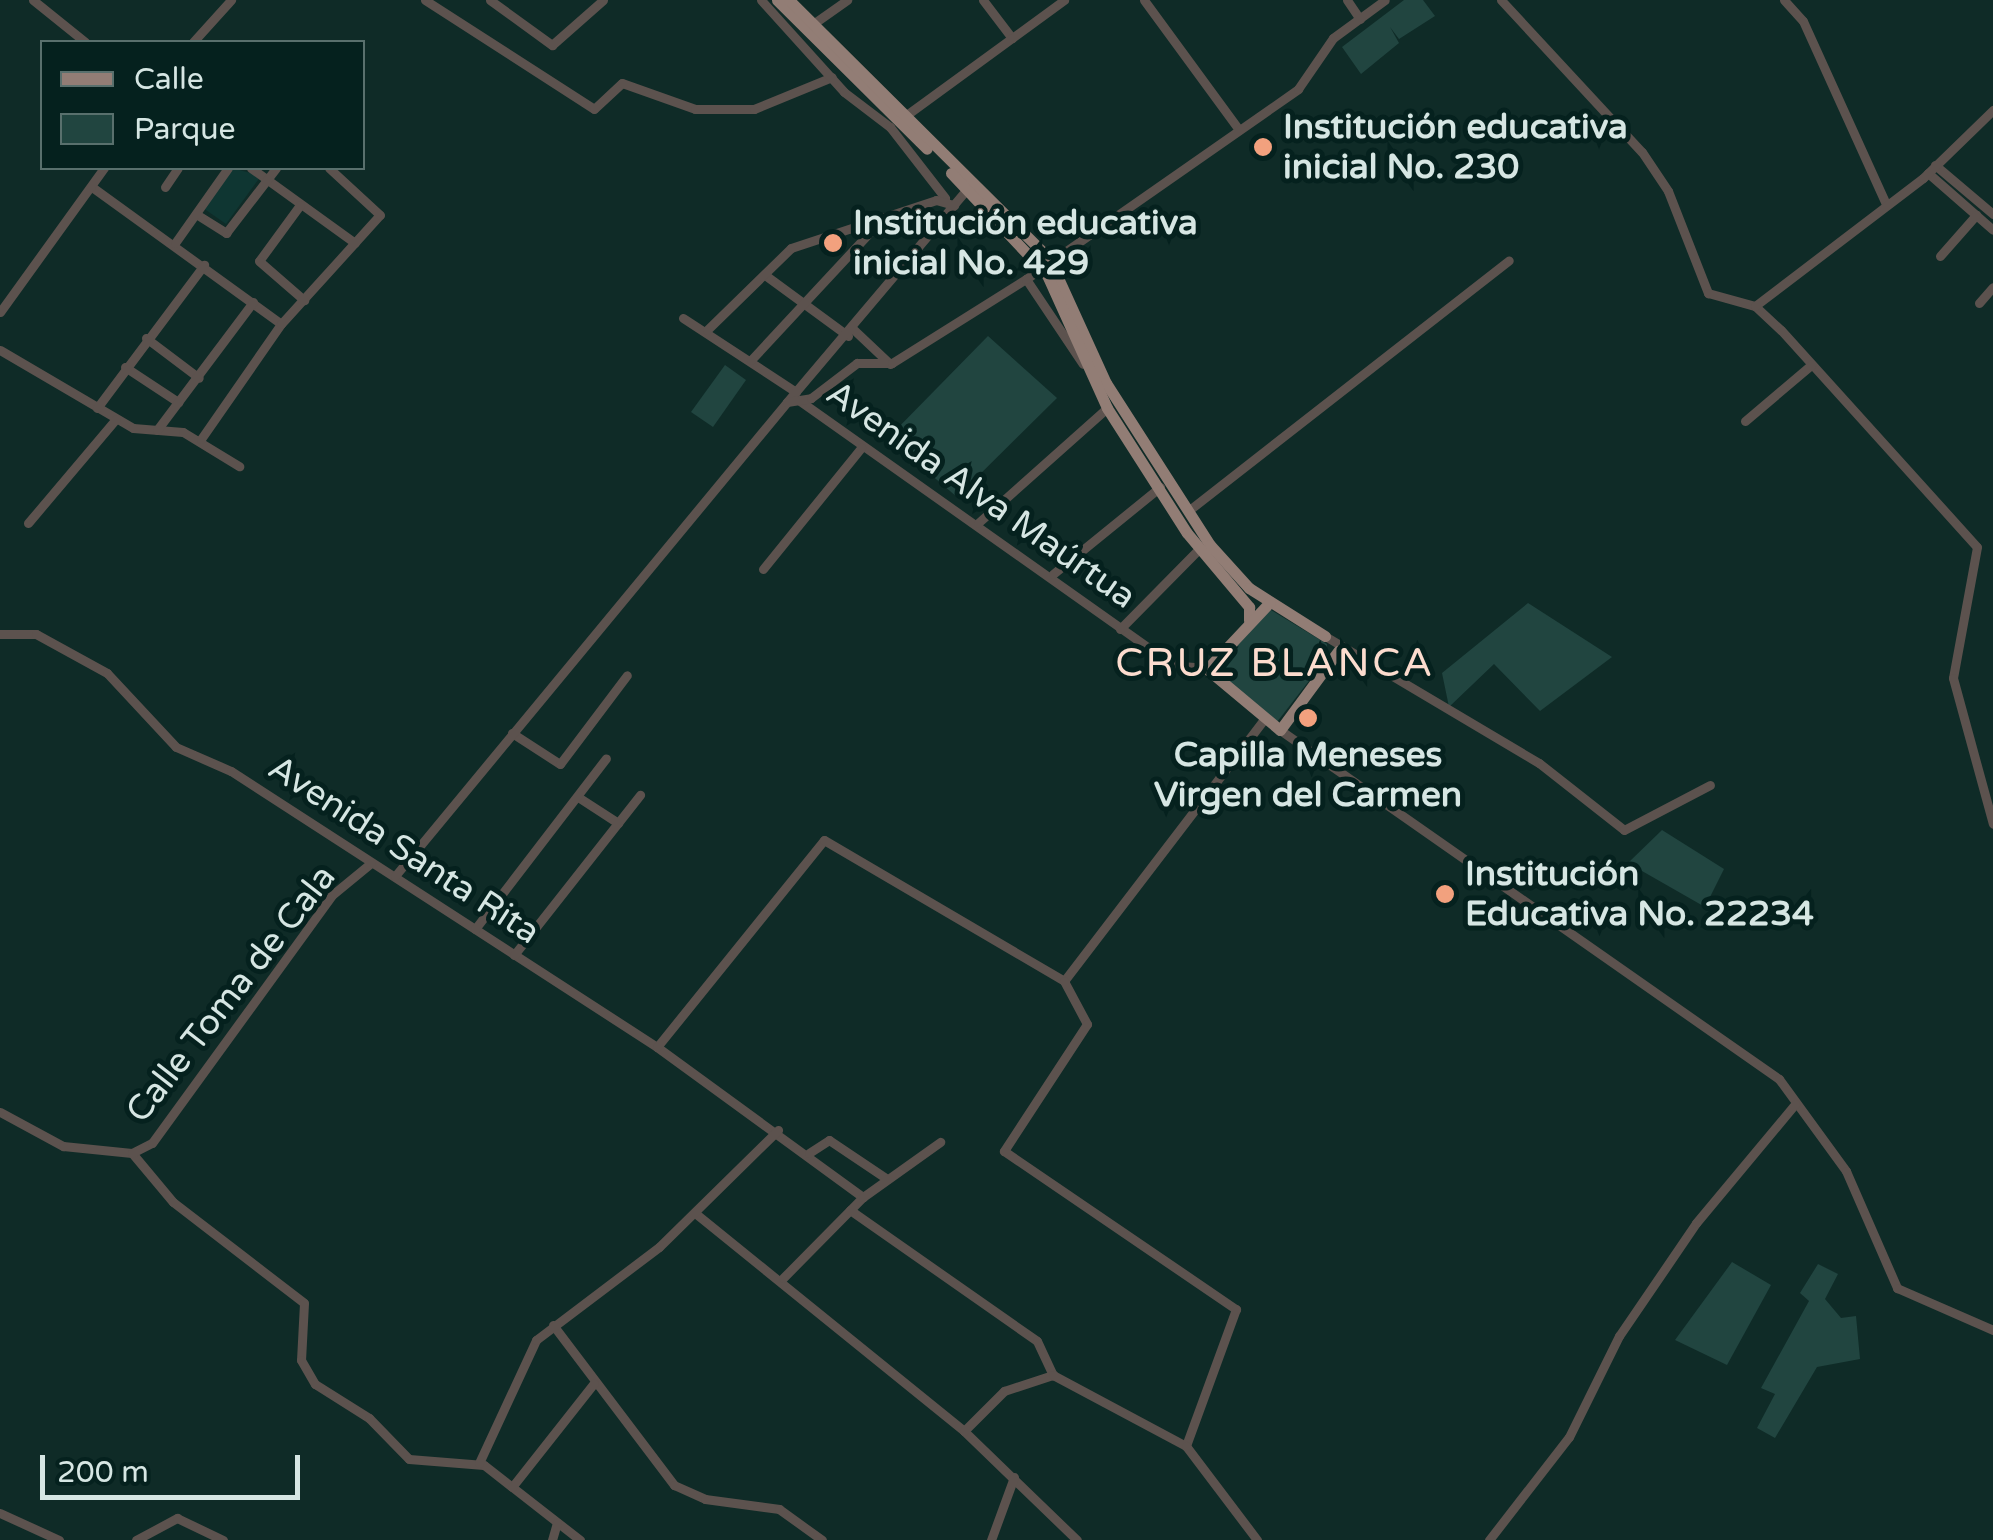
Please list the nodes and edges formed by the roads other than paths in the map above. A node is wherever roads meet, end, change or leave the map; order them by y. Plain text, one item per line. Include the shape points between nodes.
1 (33, 0) edge
2 (231, 0) edge
3 (425, 0) edge
4 (490, 0) edge
5 (512, 0) edge
6 (603, 0) edge
7 (761, 0) edge
8 (777, 0) edge
9 (789, 0) edge
10 (847, 0) edge
11 (984, 0) edge
12 (1064, 0) edge
13 (1144, 0) edge
14 (1346, 0) edge
15 (1384, 0) edge
16 (1501, 0) edge
17 (1784, 0) edge
18 (502, 9) junction
19 (1360, 19) junction
20 (813, 24) junction
21 (1012, 38) junction
22 (82, 40) edge
23 (196, 40) edge
24 (832, 77) junction
25 (1993, 110) edge
26 (902, 118) junction
27 (1239, 130) junction
28 (1931, 169) junction
29 (103, 170) edge
30 (177, 170) edge
31 (227, 170) edge
32 (254, 170) edge
33 (275, 170) edge
34 (332, 170) edge
35 (268, 180) junction
36 (92, 186) junction
37 (970, 186) junction
38 (165, 187) dead end
39 (950, 202) junction
40 (300, 204) junction
41 (1886, 204) junction
42 (196, 214) junction
43 (1976, 214) junction
44 (1993, 214) edge
45 (883, 217) junction
46 (1993, 230) edge
47 (355, 243) junction
48 (175, 244) junction
49 (1940, 256) dead end
50 (1508, 260) dead end
51 (1045, 262) junction
52 (204, 265) junction
53 (765, 274) junction
54 (1026, 279) junction
55 (1993, 287) edge
56 (304, 300) junction
57 (253, 302) junction
58 (1979, 304) dead end
59 (808, 306) junction
60 (1755, 306) junction
61 (0, 312) edge
62 (684, 318) dead end
63 (282, 324) junction
64 (707, 330) junction
65 (850, 333) junction
66 (146, 338) junction
67 (0, 350) edge
68 (751, 360) junction
69 (890, 364) junction
70 (1085, 366) junction
71 (1810, 366) junction
72 (124, 367) junction
73 (199, 378) junction
74 (798, 396) junction
75 (178, 402) junction
76 (96, 408) junction
77 (1107, 408) junction
78 (116, 418) junction
79 (1745, 421) dead end
80 (157, 430) junction
81 (200, 439) junction
82 (861, 448) junction
83 (239, 466) dead end
84 (1163, 485) junction
85 (1188, 511) junction
86 (28, 523) dead end
87 (978, 523) junction
88 (1199, 548) junction
89 (762, 569) dead end
90 (1053, 574) junction
91 (1270, 602) junction
92 (1248, 620) junction
93 (1120, 628) junction
94 (0, 634) edge
95 (1325, 636) joint
96 (1339, 650) junction
97 (1208, 668) junction
98 (627, 675) dead end
99 (1264, 718) junction
100 (1280, 730) junction
101 (512, 733) junction
102 (606, 758) dead end
103 (1710, 785) dead end
104 (640, 795) dead end
105 (578, 796) junction
106 (618, 823) junction
107 (1993, 824) edge
108 (372, 862) junction
109 (394, 876) junction
110 (474, 929) junction
111 (514, 955) junction
112 (1064, 981) junction
113 (657, 1047) junction
114 (1795, 1104) junction
115 (0, 1112) edge
116 (778, 1130) junction
117 (940, 1142) dead end
118 (132, 1153) junction
119 (809, 1153) junction
120 (887, 1180) junction
121 (864, 1197) junction
122 (850, 1210) junction
123 (695, 1213) junction
124 (784, 1278) junction
125 (553, 1325) junction
126 (1993, 1330) edge
127 (1053, 1375) junction
128 (594, 1383) junction
129 (964, 1431) junction
130 (1186, 1446) junction
131 (479, 1463) junction
132 (1014, 1476) junction
133 (512, 1487) junction
134 (0, 1513) edge
135 (557, 1523) junction
136 (59, 1540) edge
137 (136, 1540) edge
138 (223, 1540) edge
139 (552, 1540) edge
140 (580, 1540) edge
141 (822, 1540) edge
142 (991, 1540) edge
143 (1077, 1540) edge
144 (1257, 1540) edge
145 (1489, 1540) edge

1 - 22 street
2 - 23 street
3 - 24 street via 588,107 622,83 695,108 754,109
4 - 18 street
5 - 18 street
6 - 18 street via 552,45
7 - 24 street
8 - 26 main road
9 - 20 main road
10 - 20 street
11 - 21 street
12 - 21 street
13 - 27 street
14 - 19 street
15 - 19 street
16 - 60 street via 1573,88 1642,152 1668,191 1708,294
17 - 41 street via 1803,21
19 - 27 street via 1298,89
20 - 26 main road
21 - 26 street
24 - 39 street via 890,126
25 - 28 street
26 - 37 main road
27 - 51 street
28 - 41 street
28 - 43 street
28 - 44 street
29 - 36 street
30 - 38 street
31 - 42 street
32 - 35 street
33 - 35 street
34 - 47 street via 380,208
35 - 40 street
35 - 42 street via 226,233
36 - 48 street
36 - 61 street
37 - 39 street
37 - 51 main road
39 - 45 street
39 - 65 street
40 - 47 street
40 - 56 street via 259,261
41 - 60 street
42 - 48 street
43 - 46 street
43 - 49 street
45 - 53 street via 791,248
45 - 59 street
47 - 56 street
48 - 52 street
50 - 85 street
51 - 54 street
51 - 70 main road
51 - 84 main road
52 - 57 street
52 - 66 street
53 - 59 street
53 - 64 street
54 - 69 street
54 - 70 street
55 - 58 street
56 - 63 street
57 - 63 street
57 - 73 street
59 - 65 street
59 - 68 street
60 - 71 street
62 - 64 street, Avenida Alva Maúrtua
63 - 81 street
64 - 68 street, Avenida Alva Maúrtua
65 - 69 street
65 - 74 street
66 - 72 street
66 - 73 street
67 - 76 street
68 - 74 street, Avenida Alva Maúrtua
69 - 74 street via 857,363
70 - 77 main road
71 - 79 street
71 - 107 street via 1977,547 1953,678
72 - 75 street
72 - 76 street
73 - 75 street
74 - 82 street, Avenida Alva Maúrtua
74 - 101 street
75 - 80 street
76 - 78 street
77 - 84 main road
77 - 87 street
78 - 80 street
78 - 86 street
80 - 81 street
81 - 83 street
82 - 87 street, Avenida Alva Maúrtua
82 - 89 street
84 - 85 main road
84 - 88 main road
84 - 90 street
85 - 91 main road
87 - 90 street, Avenida Alva Maúrtua
88 - 92 main road via 1249,607
88 - 93 street
90 - 93 street, Avenida Alva Maúrtua
91 - 92 main road
91 - 95 main road
92 - 97 main road
93 - 97 street, Avenida Alva Maúrtua via 1176,664
94 - 108 street, Avenida Santa Rita via 36,634 102,670 176,746 233,772
95 - 96 street
96 - 100 main road
96 - 103 street via 1540,763 1624,830
97 - 99 main road, Avenida Alva Maúrtua
98 - 101 street via 560,764
99 - 100 main road, Avenida Alva Maúrtua
99 - 112 street
100 - 114 street, Avenida Alva Maúrtua via 1779,1080
101 - 109 street
102 - 105 street
104 - 106 street
105 - 106 street
105 - 110 street
106 - 111 street
108 - 109 street, Avenida Santa Rita
108 - 118 street, Calle Toma de Cala via 332,895 152,1143
109 - 110 street, Avenida Santa Rita
110 - 111 street, Avenida Santa Rita
111 - 113 street, Avenida Santa Rita
112 - 113 street via 827,840 765,904
112 - 130 street via 1087,1024 1004,1151 1236,1309
113 - 116 street, Avenida Santa Rita
114 - 126 street, Avenida Alva Maúrtua via 1846,1171 1898,1288
114 - 145 street via 1696,1223 1619,1336 1569,1437
115 - 118 street via 63,1146
116 - 119 street, Avenida Santa Rita
116 - 123 street
117 - 120 street
118 - 131 street via 173,1202 304,1303 300,1360 314,1384 368,1418 409,1460
119 - 120 street via 829,1140
119 - 121 street, Avenida Santa Rita
120 - 121 street
121 - 122 street
122 - 124 street
122 - 127 street via 1037,1341
123 - 124 street
123 - 125 street
124 - 129 street
125 - 128 street
125 - 131 street via 528,1354
127 - 129 street via 1004,1391
127 - 130 street
128 - 133 street
128 - 141 street via 674,1485 705,1500 779,1509
129 - 132 street
130 - 144 street
131 - 133 street
132 - 142 street
132 - 143 street
133 - 135 street
134 - 136 street
135 - 139 street
135 - 140 street
137 - 138 street via 177,1518

